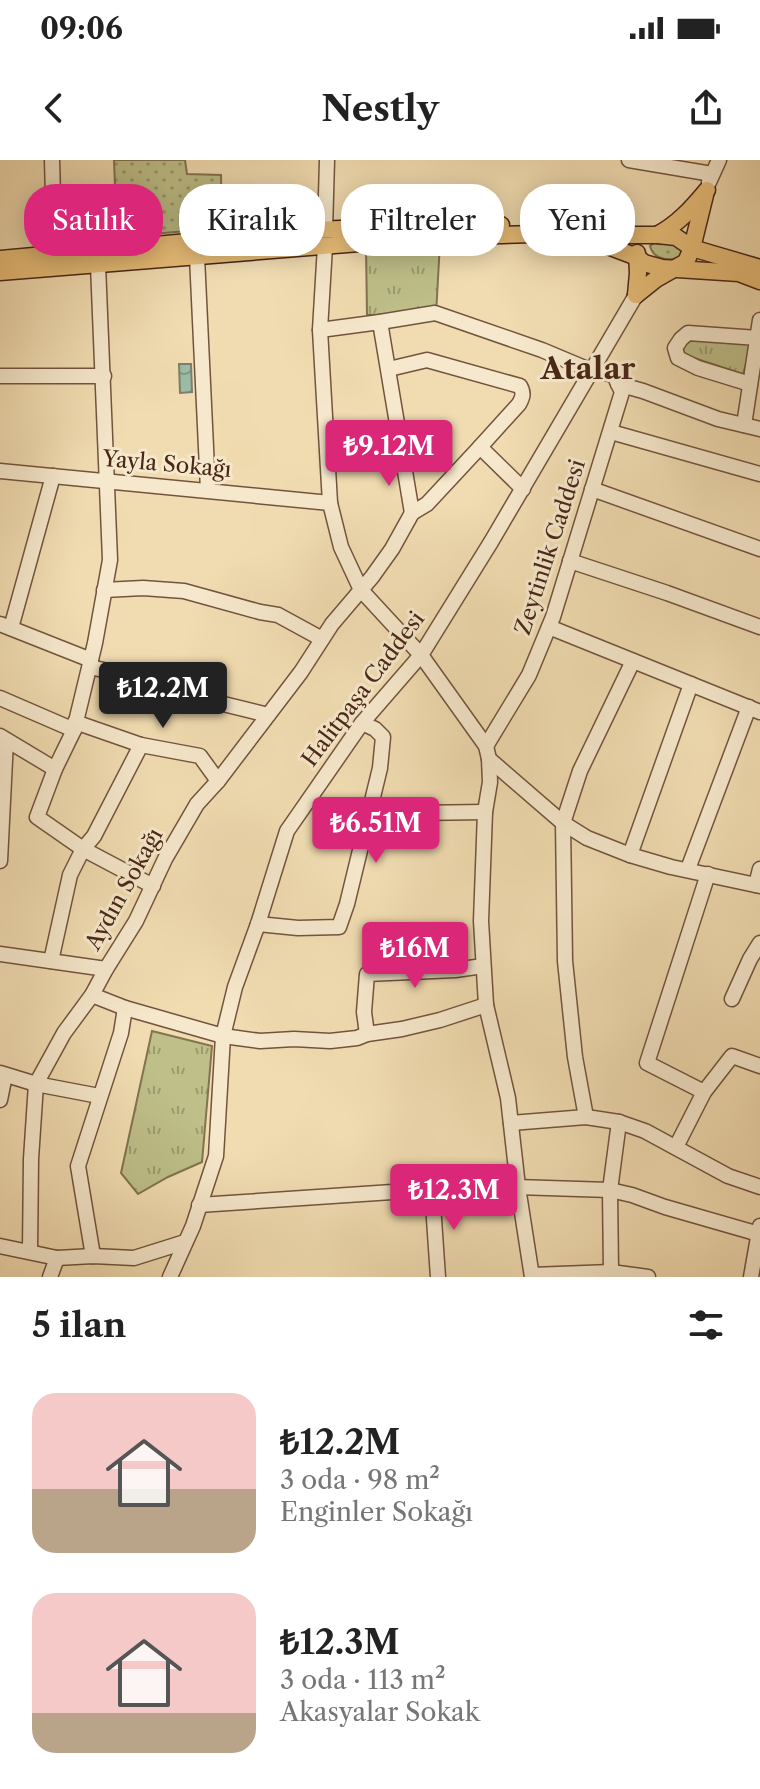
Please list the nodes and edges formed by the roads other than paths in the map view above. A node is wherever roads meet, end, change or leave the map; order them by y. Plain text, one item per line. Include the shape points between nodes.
1 (52, 160) edge
2 (327, 160) edge
3 (629, 160) edge
4 (719, 160) edge
5 (709, 182) junction
6 (53, 184) edge
7 (658, 235) junction
8 (325, 238) junction
9 (179, 247) edge
10 (692, 248) junction
11 (204, 256) edge
12 (324, 256) edge
13 (197, 257) junction
14 (637, 257) junction
15 (0, 259) edge
16 (98, 265) junction
17 (675, 268) junction
18 (760, 268) edge
19 (0, 272) edge
20 (760, 281) edge
21 (636, 295) junction
22 (760, 320) edge
23 (380, 322) junction
24 (320, 330) junction
25 (758, 338) junction
26 (389, 369) junction
27 (592, 371) junction
28 (0, 376) edge
29 (104, 376) junction
30 (618, 384) junction
31 (750, 384) junction
32 (744, 425) junction
33 (760, 429) edge
34 (611, 432) junction
35 (480, 447) junction
36 (0, 471) edge
37 (760, 474) edge
38 (53, 476) junction
39 (108, 481) junction
40 (523, 489) junction
41 (592, 489) junction
42 (208, 490) junction
43 (330, 503) junction
44 (412, 513) junction
45 (760, 549) edge
46 (570, 561) junction
47 (104, 590) junction
48 (361, 590) junction
49 (6, 626) edge
50 (549, 627) junction
51 (760, 627) edge
52 (322, 639) junction
53 (421, 655) junction
54 (633, 661) junction
55 (90, 663) junction
56 (691, 684) junction
57 (0, 698) edge
58 (755, 709) edge
59 (268, 715) junction
60 (362, 723) junction
61 (74, 726) junction
62 (3, 738) edge
63 (141, 745) junction
64 (487, 752) junction
65 (55, 769) junction
66 (218, 781) junction
67 (485, 812) junction
68 (414, 813) dead end
69 (563, 823) junction
70 (83, 849) junction
71 (630, 855) junction
72 (0, 861) edge
73 (688, 869) junction
74 (760, 869) edge
75 (708, 874) junction
76 (758, 885) edge
77 (153, 886) junction
78 (258, 924) junction
79 (760, 943) edge
80 (0, 954) edge
81 (51, 961) junction
82 (483, 966) junction
83 (106, 969) junction
84 (92, 995) junction
85 (732, 999) dead end
86 (486, 1005) junction
87 (125, 1008) junction
88 (367, 1034) junction
89 (223, 1036) junction
90 (760, 1066) edge
91 (3, 1074) edge
92 (36, 1084) junction
93 (704, 1092) junction
94 (99, 1096) junction
95 (0, 1100) edge
96 (586, 1117) junction
97 (619, 1122) junction
98 (511, 1123) junction
99 (676, 1147) junction
100 (518, 1187) junction
101 (760, 1187) edge
102 (432, 1190) junction
103 (610, 1190) junction
104 (199, 1205) junction
105 (759, 1230) edge
106 (185, 1242) junction
107 (0, 1246) edge
108 (30, 1251) junction
109 (93, 1256) junction
110 (57, 1258) junction
111 (611, 1272) junction
112 (532, 1276) edge
113 (50, 1277) edge
114 (170, 1277) edge
115 (438, 1277) edge
116 (648, 1277) edge
117 (751, 1277) edge

1 - 6 street
2 - 8 street
3 - 5 street
4 - 5 street
5 - 7 main road via 681,219
5 - 10 main road
7 - 8 main road via 464,223
7 - 10 main road via 676,237
7 - 14 main road via 639,242
8 - 14 main road via 534,234 605,245
9 - 15 main road
10 - 17 main road via 686,262
10 - 18 main road
11 - 13 main road
12 - 24 street
13 - 16 main road
13 - 42 street
14 - 17 main road
14 - 21 main road
16 - 19 main road
16 - 29 street
17 - 20 main road via 739,273
17 - 21 main road
21 - 27 street, Halitpaşa Caddesi
22 - 25 street
23 - 24 street
23 - 26 street
23 - 27 street via 435,313
24 - 43 street
25 - 31 street
25 - 31 street via 688,333 675,348 678,358 698,368
26 - 35 street via 427,360 520,386 519,404
26 - 44 street
27 - 30 street via 614,375
27 - 40 street, Halitpaşa Caddesi
28 - 29 street
29 - 39 street
30 - 32 street
30 - 34 street, Zeytinlik Caddesi via 622,392
31 - 32 street
32 - 33 street
34 - 37 street
34 - 41 street, Zeytinlik Caddesi
35 - 40 street
35 - 44 street
36 - 38 street, Yayla Sokağı
38 - 39 street, Yayla Sokağı
38 - 49 street
39 - 42 street, Yayla Sokağı
39 - 47 street via 110,560
40 - 53 street, Halitpaşa Caddesi
41 - 45 street
41 - 46 street, Zeytinlik Caddesi
42 - 43 street, Yayla Sokağı
43 - 48 street via 341,547
44 - 48 street, Aydın Sokağı
46 - 50 street, Zeytinlik Caddesi
46 - 51 street
47 - 52 street via 184,591 278,615
47 - 55 street
48 - 52 street, Aydın Sokağı
48 - 53 street
49 - 55 street
50 - 54 street
50 - 64 street, Zeytinlik Caddesi
52 - 59 street, Aydın Sokağı
53 - 60 street, Halitpaşa Caddesi
53 - 64 street
54 - 56 street
54 - 69 street via 580,771
55 - 59 street via 138,683
55 - 61 street
56 - 58 street
56 - 71 street
57 - 61 street
58 - 73 street
59 - 66 street, Aydın Sokağı
60 - 78 street, Halitpaşa Caddesi via 287,831
60 - 78 street via 383,737 380,768 339,927
61 - 63 street
61 - 65 street
62 - 65 street
62 - 72 street
63 - 66 street via 200,756
63 - 70 street
64 - 67 street, Zeytinlik Caddesi
64 - 69 street
65 - 70 street via 37,817
66 - 77 street, Aydın Sokağı via 197,804
67 - 68 street
67 - 82 street, Zeytinlik Caddesi
69 - 71 street
69 - 96 street via 565,961
70 - 77 street
70 - 81 street via 70,875
71 - 73 street
73 - 75 street
74 - 76 street
75 - 76 street
75 - 93 street via 647,1063
77 - 83 street, Aydın Sokağı
78 - 89 street, Halitpaşa Caddesi
79 - 85 street
80 - 81 street
81 - 83 street
82 - 86 street, Zeytinlik Caddesi
82 - 88 street via 367,974
83 - 84 street, Aydın Sokağı
84 - 87 street
84 - 92 street, Aydın Sokağı
86 - 88 street
86 - 98 street, Zeytinlik Caddesi
87 - 89 street
87 - 94 street
88 - 89 street via 330,1041
89 - 104 street, Halitpaşa Caddesi via 216,1156
90 - 93 street via 732,1056
91 - 92 street
91 - 95 street
92 - 94 street
92 - 108 street, Aydın Sokağı
93 - 99 street
94 - 109 street via 78,1166
96 - 97 street
96 - 98 street
97 - 99 street
97 - 103 street
98 - 100 street, Zeytinlik Caddesi
99 - 101 street
100 - 102 street
100 - 103 street
100 - 112 street, Zeytinlik Caddesi
102 - 104 street
102 - 115 street
103 - 105 street
103 - 111 street
104 - 106 street, Halitpaşa Caddesi
105 - 117 street
106 - 109 street via 134,1258
106 - 114 street, Halitpaşa Caddesi
107 - 108 street
108 - 110 street
109 - 110 street
110 - 113 street
111 - 112 street
111 - 116 street

